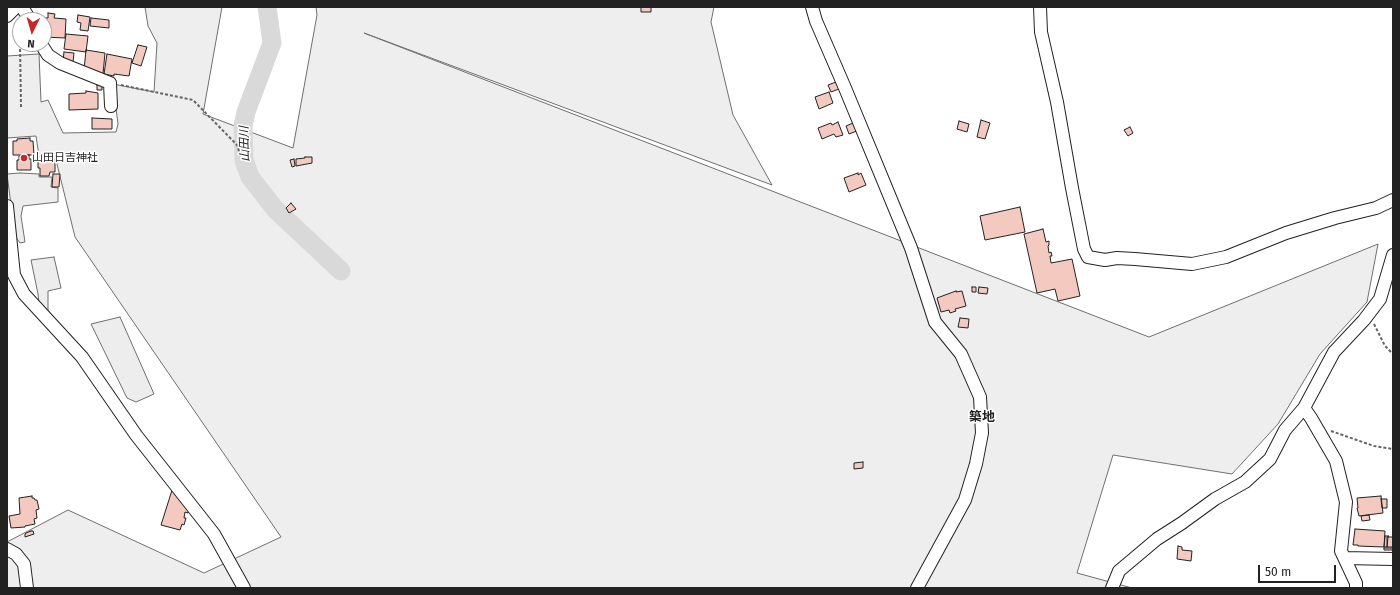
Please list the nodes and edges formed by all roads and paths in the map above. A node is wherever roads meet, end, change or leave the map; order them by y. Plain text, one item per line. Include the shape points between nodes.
1 (16, 7) edge
2 (812, 7) edge
3 (1040, 7) edge
4 (7, 16) edge
5 (20, 52) edge
6 (46, 52) edge
7 (110, 83) junction
8 (111, 106) dead end
9 (21, 107) dead end
10 (241, 157) dead end
11 (1393, 200) edge
12 (7, 206) edge
13 (1393, 255) edge
14 (10, 269) edge
15 (1368, 314) junction
16 (1393, 354) edge
17 (1304, 408) junction
18 (1319, 432) junction
19 (1393, 449) edge
20 (7, 549) edge
21 (1345, 558) junction
22 (1393, 560) edge
23 (26, 588) edge
24 (244, 588) edge
25 (917, 588) edge
26 (1112, 588) edge
27 (1356, 588) edge

1 - 4 street
2 - 25 street via 911,248 935,322 961,354 980,397 982,433 965,500
3 - 11 street via 1041,32 1057,102 1084,249 1088,257 1192,264 1226,257 1286,233 1376,208
5 - 9 path
6 - 7 street via 60,63
7 - 8 street
7 - 10 path via 193,100 237,145
12 - 14 street
13 - 15 street via 1380,299
14 - 24 street via 24,294 82,357 136,435 214,534
15 - 16 path via 1385,346
15 - 17 street via 1334,352
17 - 18 street
17 - 26 street via 1285,430 1270,459 1245,482 1215,499 1157,539 1119,571
18 - 19 path via 1330,430 1374,446
18 - 21 street via 1336,461 1346,502 1342,551
20 - 23 street via 16,554 24,564
21 - 22 street
21 - 27 street

